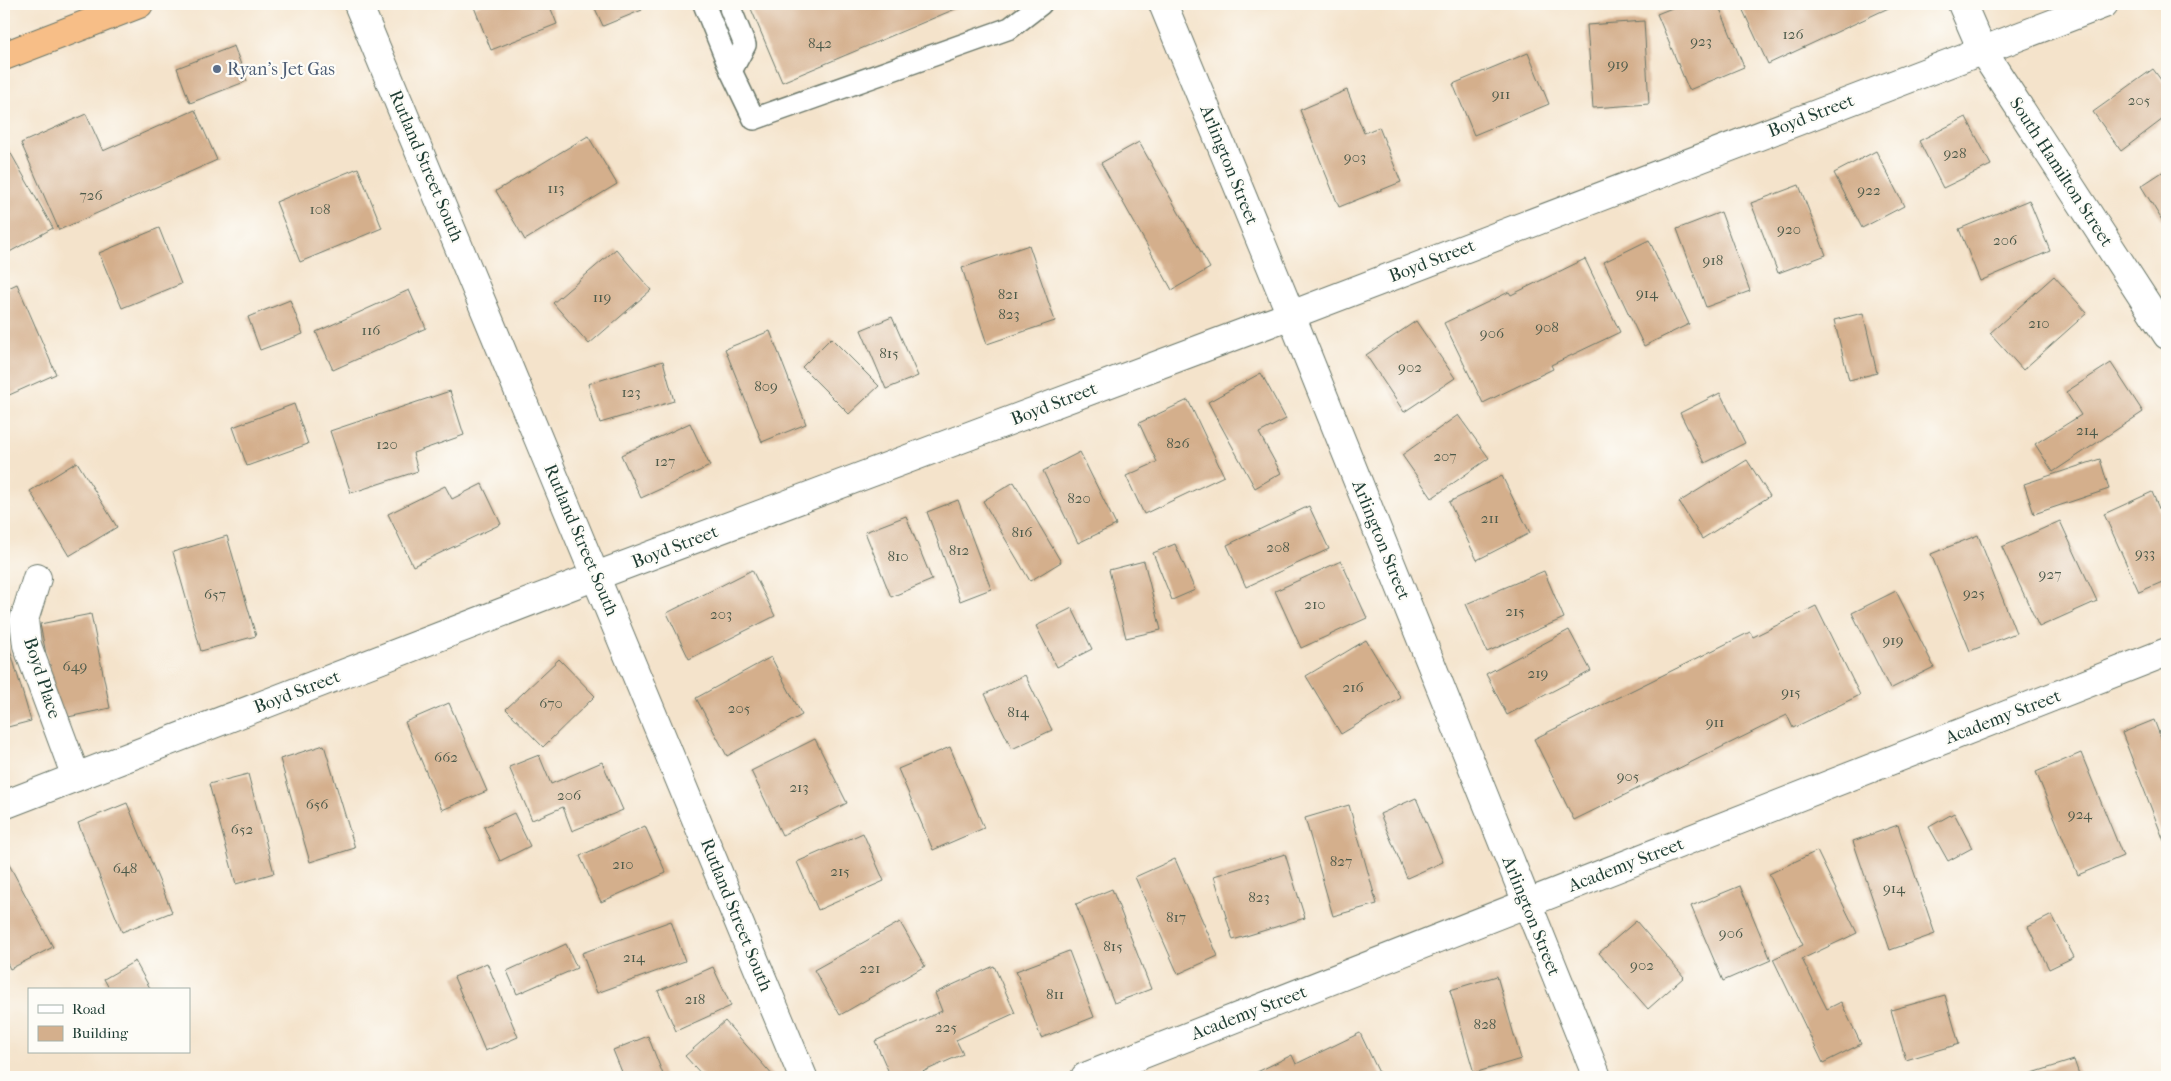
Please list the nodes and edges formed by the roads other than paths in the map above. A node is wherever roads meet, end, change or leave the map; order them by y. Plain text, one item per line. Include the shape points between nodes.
1 (139, 4) edge
2 (358, 4) edge
3 (704, 4) edge
4 (1041, 4) edge
5 (1163, 4) edge
6 (1962, 4) edge
7 (2104, 4) edge
8 (730, 8) dead end
9 (1982, 50) junction
10 (4, 56) edge
11 (731, 71) junction
12 (1291, 315) junction
13 (2167, 335) edge
14 (596, 576) junction
15 (37, 578) dead end
16 (2167, 652) edge
17 (76, 777) junction
18 (4, 805) edge
19 (1526, 904) junction
20 (803, 1077) edge
21 (1085, 1077) edge
22 (1597, 1077) edge

1 - 10 highway
2 - 14 street, Rutland Street South
3 - 11 lane
4 - 11 lane via 1010,28 754,119
5 - 12 street, Arlington Street
6 - 9 street, South Hamilton Street
7 - 9 street, Boyd Street
8 - 11 lane via 745,44
9 - 12 street, Boyd Street
9 - 13 street, South Hamilton Street
12 - 14 street, Boyd Street
12 - 19 street, Arlington Street
14 - 17 street, Boyd Street
14 - 20 street, Rutland Street South
15 - 17 street, Boyd Place via 24,620 28,645
16 - 19 street, Academy Street
17 - 18 street, Boyd Street
19 - 21 street, Academy Street
19 - 22 street, Arlington Street

